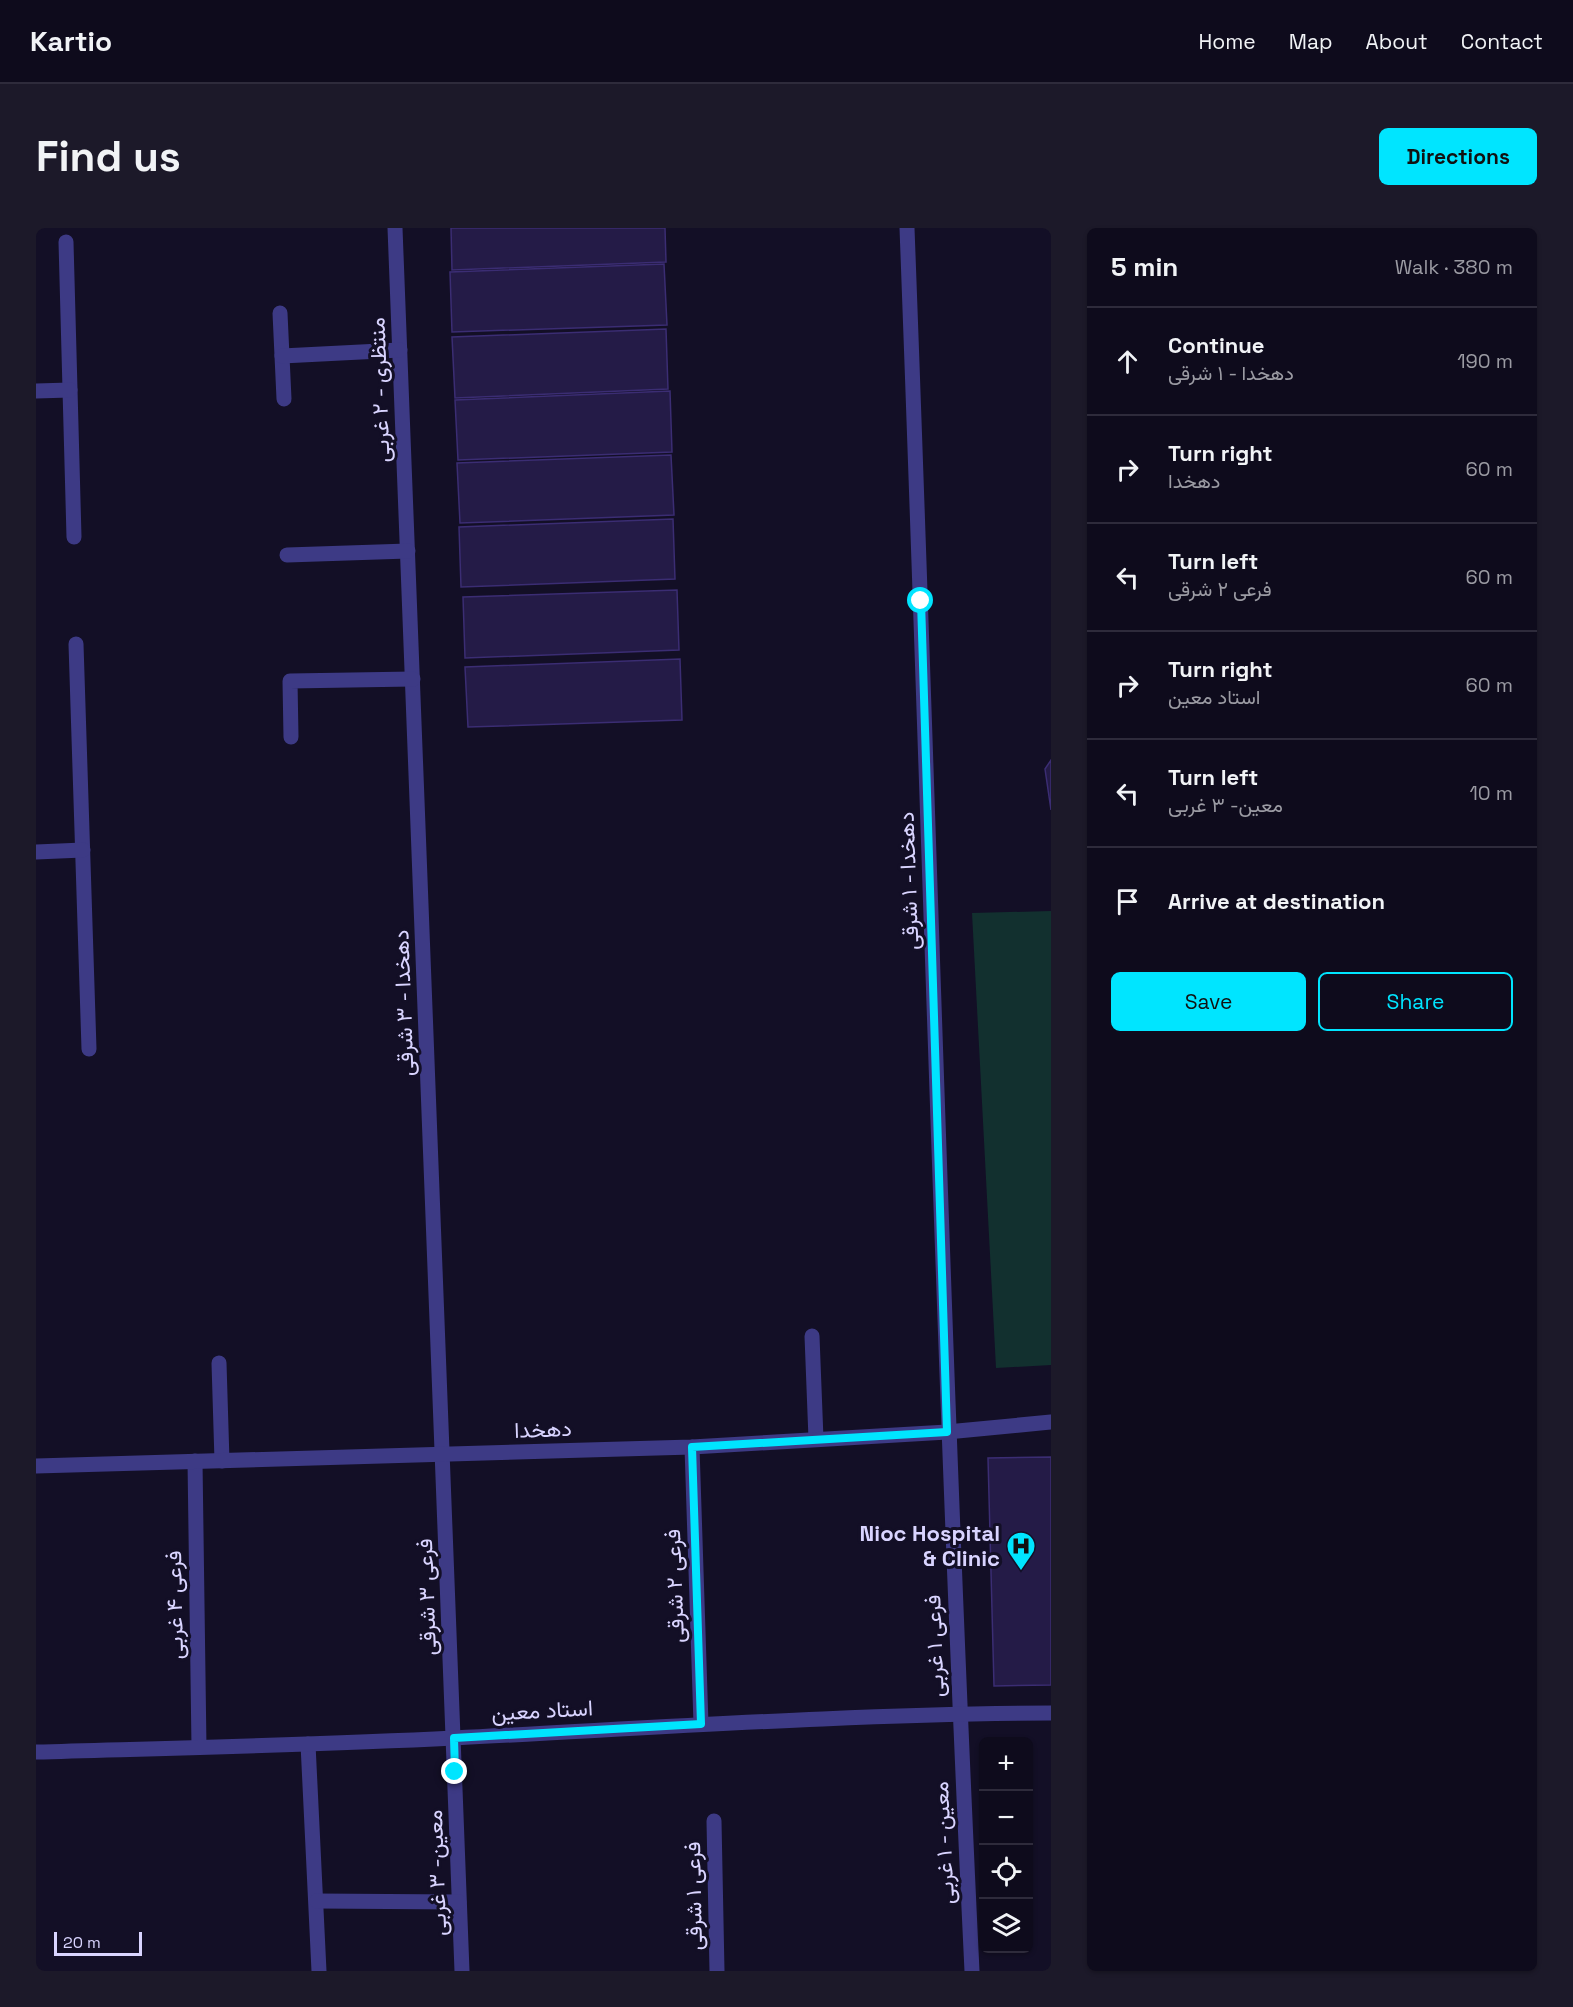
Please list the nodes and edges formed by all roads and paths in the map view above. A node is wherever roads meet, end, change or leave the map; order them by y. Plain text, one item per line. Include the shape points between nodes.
1 (395, 228) edge
2 (907, 228) edge
3 (66, 242) dead end
4 (280, 313) dead end
5 (400, 350) junction
6 (282, 356) junction
7 (70, 390) junction
8 (36, 391) edge
9 (284, 399) dead end
10 (74, 537) dead end
11 (408, 551) junction
12 (287, 555) dead end
13 (76, 644) dead end
14 (413, 679) junction
15 (291, 737) dead end
16 (83, 850) junction
17 (36, 852) edge
18 (89, 1049) dead end
19 (812, 1336) dead end
20 (219, 1363) dead end
21 (1051, 1422) edge
22 (947, 1432) junction
23 (816, 1439) junction
24 (692, 1447) junction
25 (443, 1454) junction
26 (195, 1461) junction
27 (222, 1461) junction
28 (36, 1466) edge
29 (1051, 1713) edge
30 (959, 1714) junction
31 (701, 1724) junction
32 (454, 1738) junction
33 (308, 1744) junction
34 (199, 1747) junction
35 (36, 1752) edge
36 (714, 1821) dead end
37 (317, 1901) junction
38 (459, 1902) junction
39 (320, 1971) edge
40 (462, 1971) edge
41 (717, 1971) edge
42 (972, 1971) edge

1 - 5 street, منتظری - ۲ غربی
2 - 22 street, دهخدا - ۱ شرقی
3 - 7 street
4 - 6 street
5 - 6 street
5 - 11 street, منتظری - ۲ غربی
6 - 9 street
7 - 8 street
7 - 10 street
11 - 12 street
11 - 14 street, دهخدا - ۳ شرقی
13 - 16 street
14 - 15 street via 290,681
14 - 25 street, دهخدا - ۳ شرقی
16 - 17 street
16 - 18 street
19 - 23 street
20 - 27 street
21 - 22 street, دهخدا
22 - 23 street, دهخدا
22 - 30 street, فرعی ۱ غربی
23 - 24 street, دهخدا
24 - 25 street, دهخدا
24 - 31 street, فرعی ۲ شرقی
25 - 27 street, دهخدا
25 - 32 street, فرعی ۳ شرقی
26 - 27 street, دهخدا
26 - 28 street, دهخدا
26 - 34 street, فرعی ۴ غربی
29 - 30 street, استاد معین
30 - 31 street, استاد معین
30 - 42 street, معین - ۱ غربی
31 - 32 street, استاد معین
32 - 33 street, استاد معین
32 - 38 street, معین- ۳ غربی
33 - 34 street, استاد معین
33 - 37 street
34 - 35 street, استاد معین
36 - 41 street, فرعی ۱ شرقی
37 - 38 street
37 - 39 street
38 - 40 street, معین- ۳ غربی

